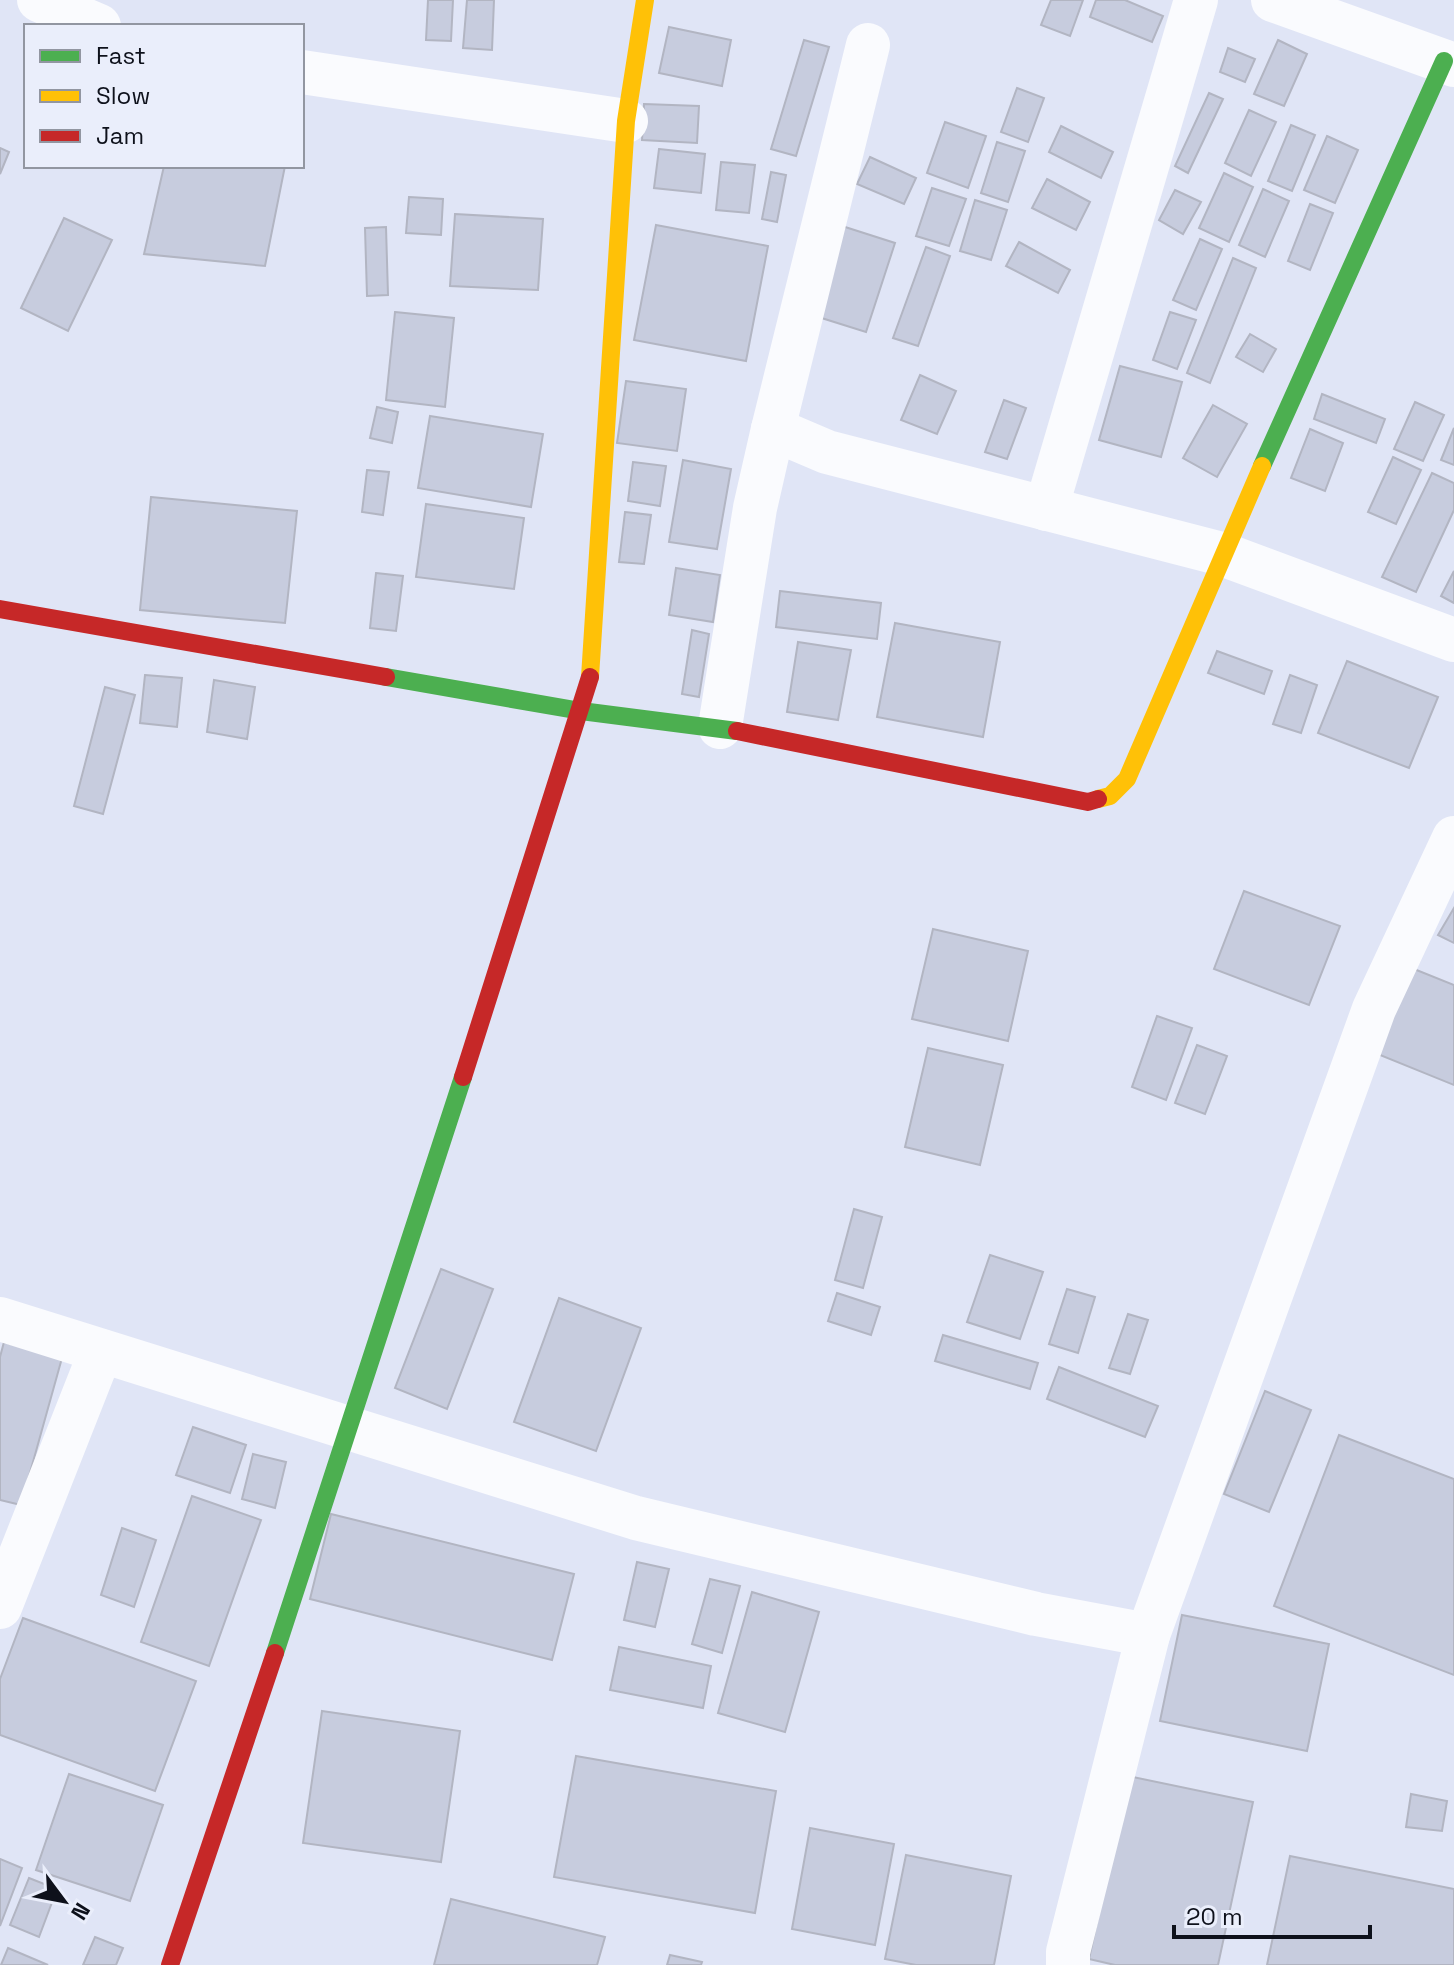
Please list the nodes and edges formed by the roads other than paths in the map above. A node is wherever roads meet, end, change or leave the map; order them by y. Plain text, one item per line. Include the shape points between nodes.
1 (39, 0) edge
2 (645, 0) edge
3 (1196, 0) edge
4 (1273, 0) edge
5 (94, 24) edge
6 (868, 45) dead end
7 (1449, 63) edge
8 (304, 72) edge
9 (626, 121) junction
10 (773, 429) junction
11 (1046, 509) junction
12 (1222, 554) junction
13 (0, 609) edge
14 (1454, 640) edge
15 (581, 711) junction
16 (720, 727) junction
17 (1454, 838) edge
18 (0, 1319) edge
19 (101, 1351) junction
20 (349, 1431) junction
21 (0, 1607) edge
22 (1148, 1635) junction
23 (170, 1965) edge
24 (1068, 1965) edge

1 - 5 street
2 - 9 street
3 - 11 street
4 - 7 street
6 - 10 street
7 - 12 street
8 - 9 street
9 - 15 street via 592,666
10 - 11 street via 827,452
10 - 16 street
11 - 12 street
12 - 14 street
12 - 16 street via 1127,779 1110,796 1088,802
13 - 15 street
15 - 16 street
15 - 20 street
17 - 22 street via 1374,1009
18 - 19 street
19 - 20 street
19 - 21 street
20 - 22 street via 636,1518 1036,1614
20 - 23 street
22 - 24 street

